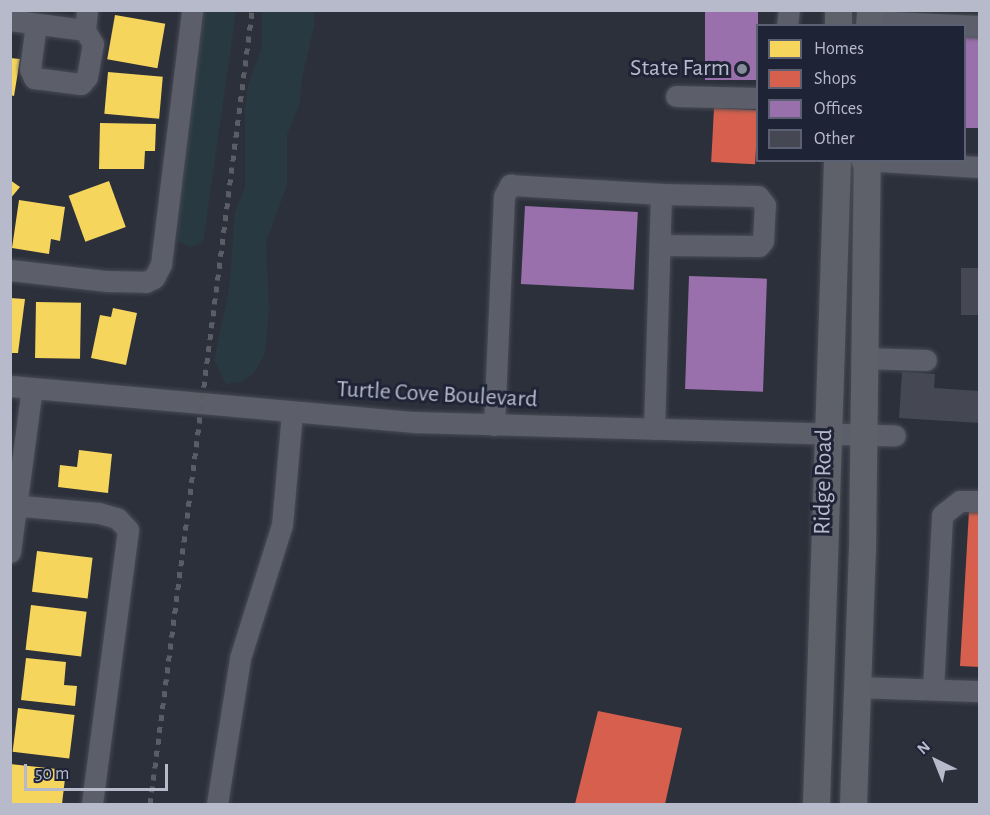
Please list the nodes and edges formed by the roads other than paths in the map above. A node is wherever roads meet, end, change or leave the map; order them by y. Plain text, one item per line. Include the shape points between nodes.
1 (192, 10) edge
2 (870, 19) edge
3 (10, 20) edge
4 (86, 20) edge
5 (36, 24) junction
6 (949, 24) edge
7 (676, 96) dead end
8 (756, 98) edge
9 (837, 162) edge
10 (865, 162) edge
11 (884, 162) edge
12 (980, 167) edge
13 (661, 194) junction
14 (660, 245) junction
15 (10, 270) edge
16 (864, 358) junction
17 (926, 360) dead end
18 (10, 386) edge
19 (32, 388) junction
20 (292, 412) junction
21 (494, 425) junction
22 (654, 429) junction
23 (825, 434) junction
24 (862, 435) junction
25 (895, 435) dead end
26 (980, 501) edge
27 (14, 505) edge
28 (10, 552) edge
29 (858, 687) junction
30 (933, 689) junction
31 (980, 691) edge
32 (92, 804) edge
33 (217, 804) edge
34 (816, 804) edge
35 (853, 804) edge

1 - 15 street via 161,264 154,278 146,282 107,280
2 - 6 street
3 - 5 street
4 - 5 street
4 - 5 street via 93,44 87,77 81,84 34,78 30,69
7 - 8 street
9 - 23 main road, Ridge Road
10 - 16 main road, Ridge Road
11 - 12 street
13 - 14 street
13 - 14 street via 758,196 765,205 763,240 759,246
13 - 21 street via 510,185 506,188
14 - 22 street
16 - 17 street
16 - 24 main road, Ridge Road
18 - 19 street, Turtle Cove Boulevard
19 - 20 street, Turtle Cove Boulevard
19 - 27 street
20 - 21 street, Turtle Cove Boulevard
20 - 33 street via 282,525 240,658
21 - 22 street, Turtle Cove Boulevard
22 - 23 street, Turtle Cove Boulevard
23 - 24 street, Turtle Cove Boulevard
23 - 34 main road, Ridge Road
24 - 25 street, Turtle Cove Boulevard
24 - 29 main road, Ridge Road
26 - 30 street via 960,501 942,515
27 - 28 street
27 - 32 street via 99,513 117,518 128,530
29 - 30 street
29 - 35 main road, Ridge Road
30 - 31 street

